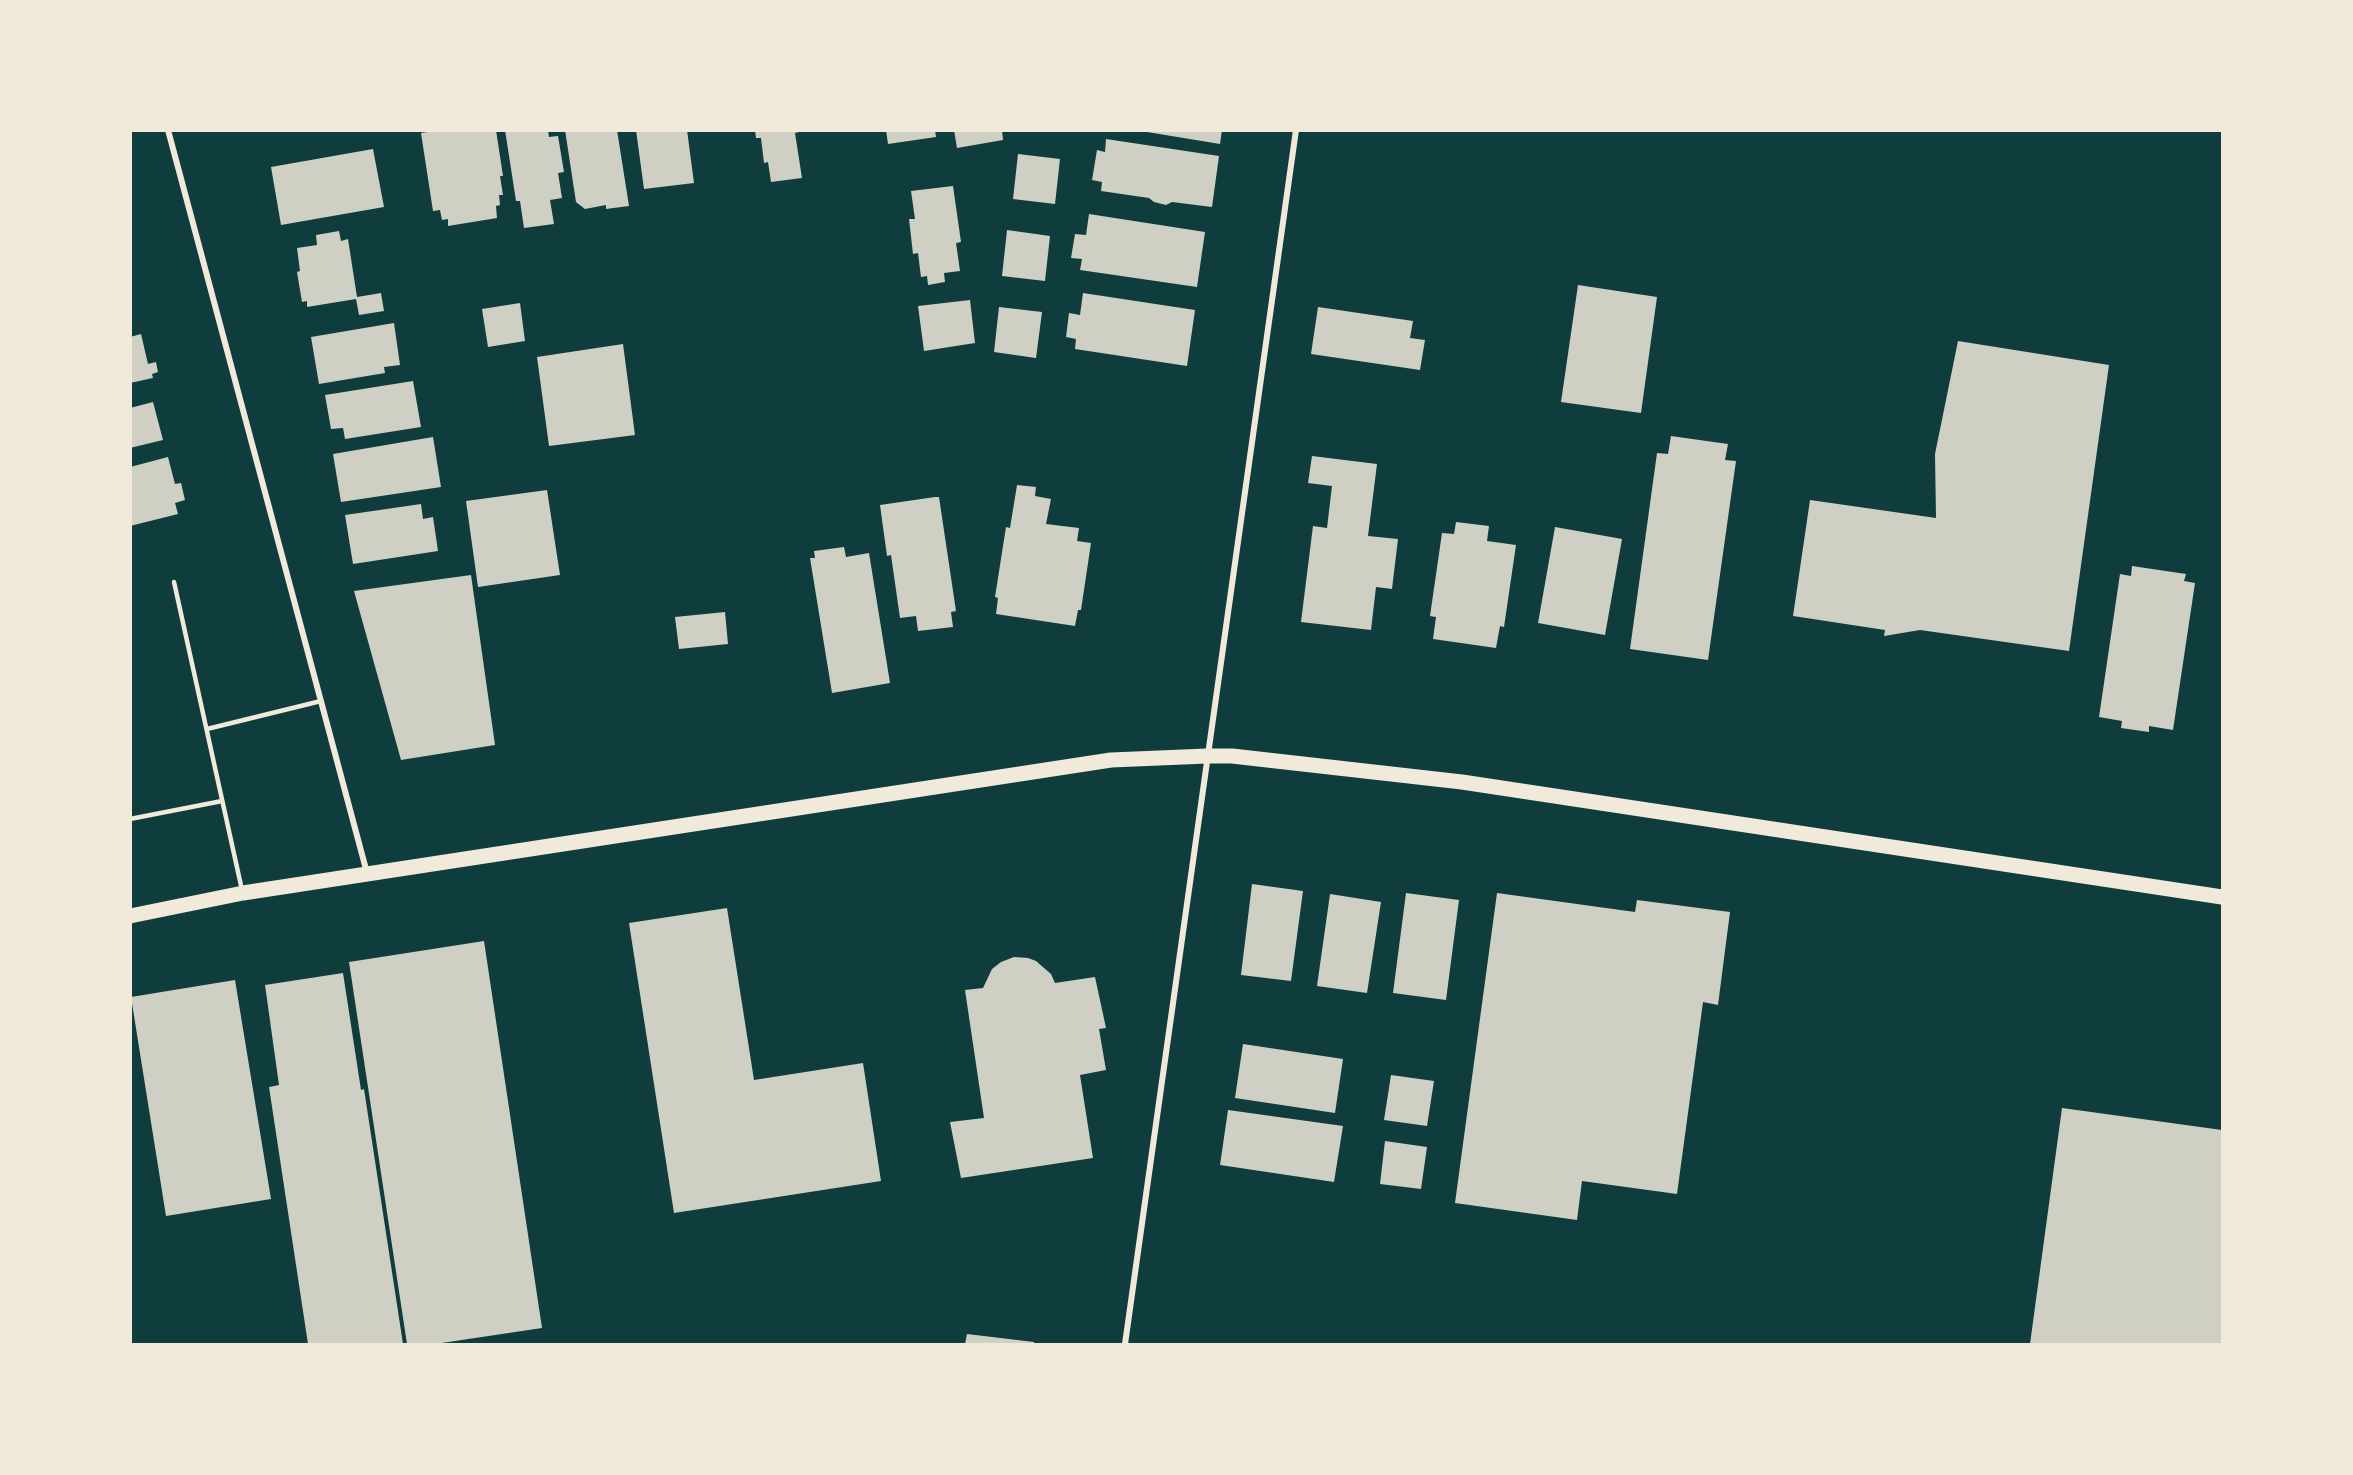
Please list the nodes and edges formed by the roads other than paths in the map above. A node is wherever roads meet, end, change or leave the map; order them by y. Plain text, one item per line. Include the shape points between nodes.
1 (168, 130) edge
2 (1296, 130) edge
3 (174, 582) dead end
4 (321, 701) junction
5 (207, 729) junction
6 (1207, 756) junction
7 (222, 801) junction
8 (130, 819) edge
9 (367, 874) junction
10 (243, 893) junction
11 (2223, 897) edge
12 (130, 916) edge
13 (1125, 1344) edge

1 - 4 street
2 - 6 street
3 - 5 lane
4 - 5 lane
4 - 9 street
5 - 7 lane
6 - 9 main road via 1110,760
6 - 11 main road via 1462,782
6 - 13 street
7 - 8 lane
7 - 10 lane
9 - 10 main road
10 - 12 main road

